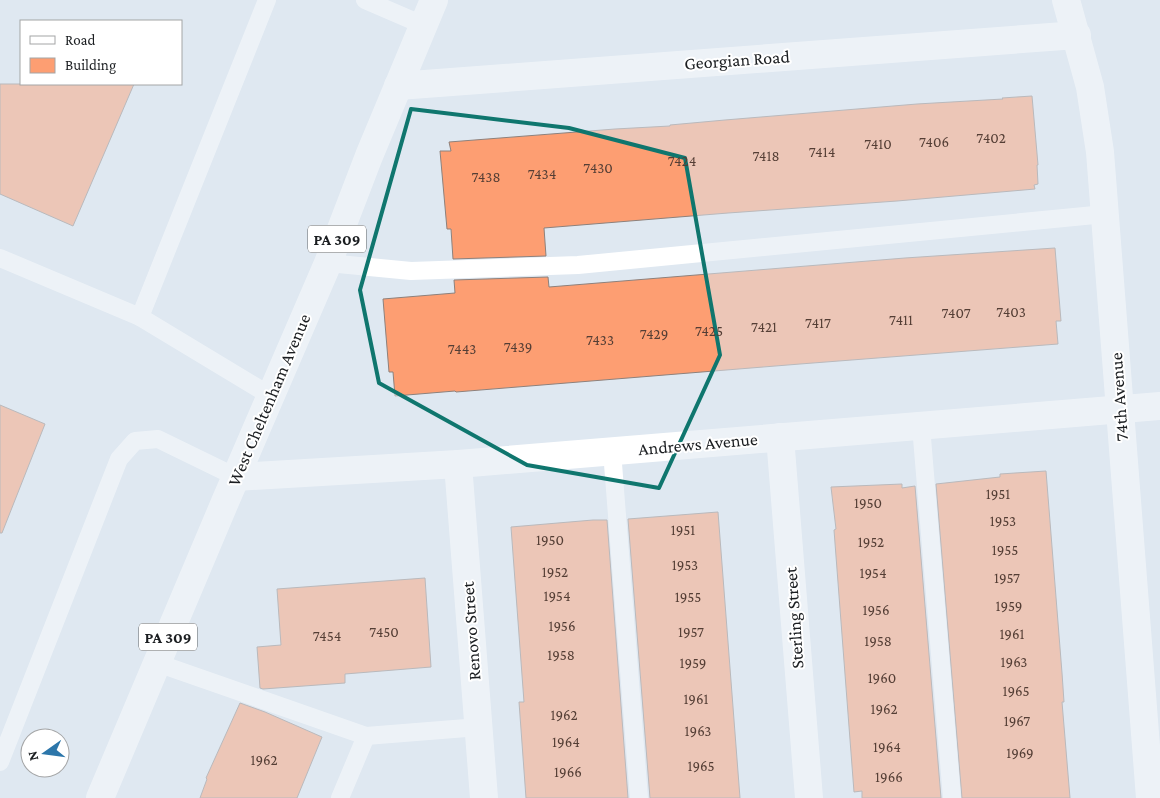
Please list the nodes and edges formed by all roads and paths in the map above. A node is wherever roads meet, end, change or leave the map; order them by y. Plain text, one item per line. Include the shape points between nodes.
1 (267, 0) edge
2 (365, 0) edge
3 (434, 0) edge
4 (1066, 0) edge
5 (423, 25) junction
6 (1077, 35) junction
7 (398, 86) junction
8 (1105, 214) junction
9 (0, 258) edge
10 (328, 263) junction
11 (140, 318) junction
12 (271, 396) junction
13 (1160, 406) edge
14 (1120, 409) junction
15 (921, 426) junction
16 (780, 437) junction
17 (612, 451) junction
18 (458, 464) junction
19 (236, 477) junction
20 (157, 663) junction
21 (479, 727) junction
22 (366, 736) junction
23 (0, 762) edge
24 (100, 798) edge
25 (340, 798) edge
26 (484, 798) edge
27 (639, 798) edge
28 (809, 798) edge
29 (952, 798) edge
30 (1150, 798) edge

1 - 11 lane
2 - 5 lane
3 - 5 main road, West Cheltenham Avenue / PA 309
4 - 6 main road, 74th Avenue
5 - 7 main road, West Cheltenham Avenue / PA 309
6 - 7 main road, Georgian Road
6 - 8 main road, 74th Avenue via 1090,87
7 - 10 main road, West Cheltenham Avenue / PA 309
8 - 10 lane via 578,265 411,271
8 - 14 main road, 74th Avenue
9 - 11 lane
10 - 12 main road, West Cheltenham Avenue / PA 309
11 - 12 lane
12 - 19 main road, West Cheltenham Avenue / PA 309
13 - 14 main road, Andrews Avenue
14 - 15 main road, Andrews Avenue
14 - 30 main road, 74th Avenue
15 - 16 main road, Andrews Avenue
15 - 29 lane
16 - 17 main road, Andrews Avenue
16 - 28 main road, Sterling Street
17 - 18 main road, Andrews Avenue
17 - 27 lane
18 - 19 main road, Andrews Avenue
18 - 21 main road, Renovo Street
19 - 20 main road, West Cheltenham Avenue / PA 309
19 - 23 lane via 158,439 135,441 119,459
20 - 22 lane
20 - 24 main road, West Cheltenham Avenue / PA 309
21 - 22 lane
21 - 26 main road, Renovo Street
22 - 25 lane

